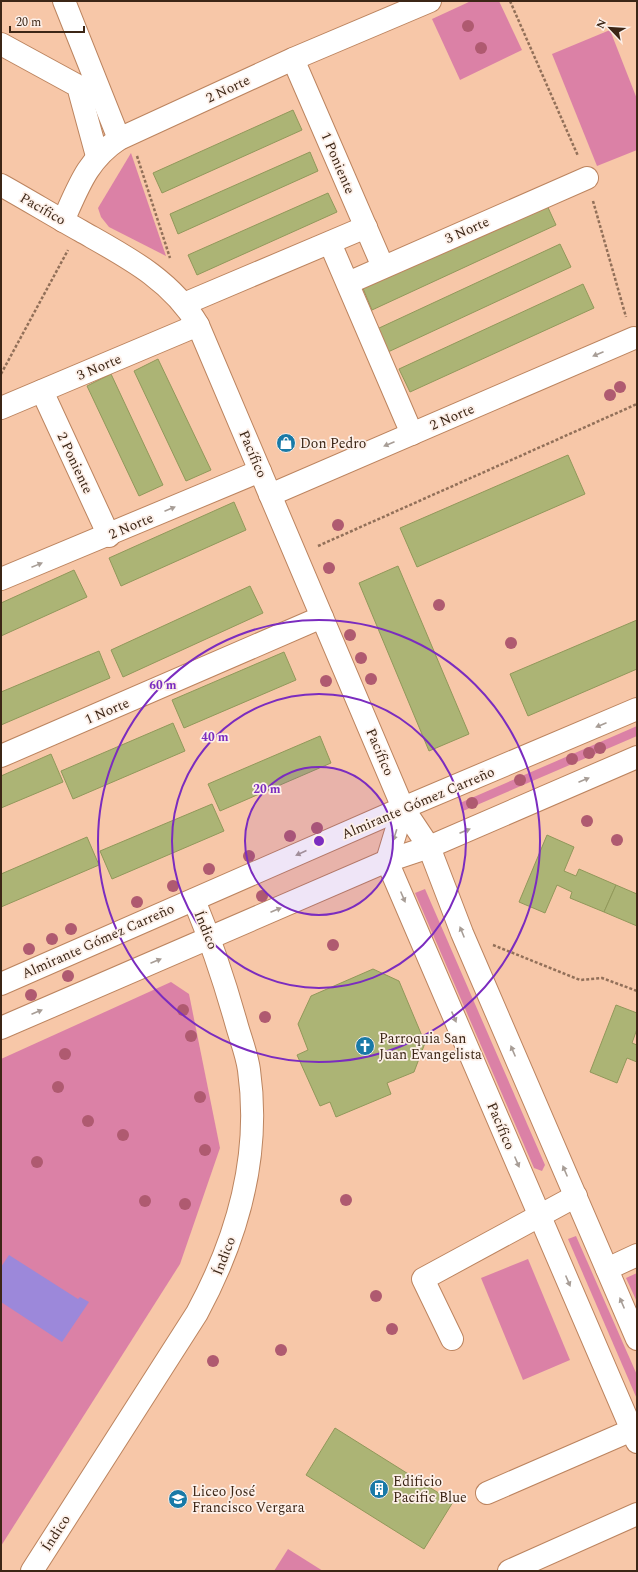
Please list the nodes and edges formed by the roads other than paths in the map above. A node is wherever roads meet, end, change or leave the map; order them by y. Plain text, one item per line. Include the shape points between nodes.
1 (64, 1) edge
2 (430, 1) edge
3 (1, 44) edge
4 (293, 59) junction
5 (125, 137) junction
6 (97, 156) junction
7 (587, 178) dead end
8 (1, 185) edge
9 (71, 225) junction
10 (366, 227) junction
11 (330, 243) junction
12 (384, 267) junction
13 (348, 283) junction
14 (184, 304) junction
15 (198, 325) junction
16 (634, 338) dead end
17 (42, 391) junction
18 (6, 401) edge
19 (412, 434) junction
20 (260, 471) junction
21 (270, 495) junction
22 (109, 536) junction
23 (1, 579) edge
24 (322, 617) junction
25 (637, 709) edge
26 (1, 756) edge
27 (637, 757) edge
28 (403, 808) junction
29 (429, 846) junction
30 (388, 862) junction
31 (194, 900) junction
32 (210, 938) junction
33 (1, 984) edge
34 (1, 1028) edge
35 (576, 1196) junction
36 (540, 1216) junction
37 (637, 1256) edge
38 (607, 1269) junction
39 (452, 1339) dead end
40 (637, 1339) edge
41 (634, 1436) edge
42 (487, 1493) dead end
43 (637, 1514) edge
44 (32, 1571) edge
45 (509, 1571) edge

1 - 5 street
2 - 4 street, 2 Norte
3 - 6 street via 78,86
4 - 5 street, 2 Norte
4 - 10 street, 1 Poniente
5 - 6 street, 2 Norte
6 - 9 street, 2 Norte via 80,182
7 - 12 street, 3 Norte
8 - 9 street, Pacífico
9 - 14 street, Pacífico via 151,273
10 - 11 street
10 - 12 street, 1 Poniente
11 - 13 street
11 - 14 street
12 - 13 street, 3 Norte
13 - 19 street
14 - 15 street, Pacífico
15 - 17 street, 3 Norte
15 - 20 street, Pacífico
16 -> 19 street, 2 Norte
17 - 18 street, 3 Norte
17 - 22 street, 2 Poniente
19 -> 21 street, 2 Norte
20 - 21 street, Pacífico
22 -> 20 street, 2 Norte
21 - 24 street, Pacífico
23 -> 22 street, 2 Norte
24 - 26 street, 1 Norte
24 - 28 street, Pacífico
25 -> 28 street, Almirante Gómez Carreño
29 -> 27 street
28 - 29 street, Pacífico
28 -> 30 street
28 -> 31 street, Almirante Gómez Carreño
29 - 30 street
35 -> 29 street, Pacífico via 462,933
32 -> 30 street
30 -> 36 street, Pacífico
31 - 32 street, Índico
31 - 33 street, Almirante Gómez Carreño
34 -> 32 street
32 - 44 street, Índico via 249,1069 251,1141 239,1213 217,1274 197,1313
35 - 36 street
35 - 38 street, Pacífico
36 - 39 street via 423,1279
36 -> 41 street, Pacífico
37 - 38 street
40 -> 38 street, Pacífico
41 - 42 street
43 - 45 street

